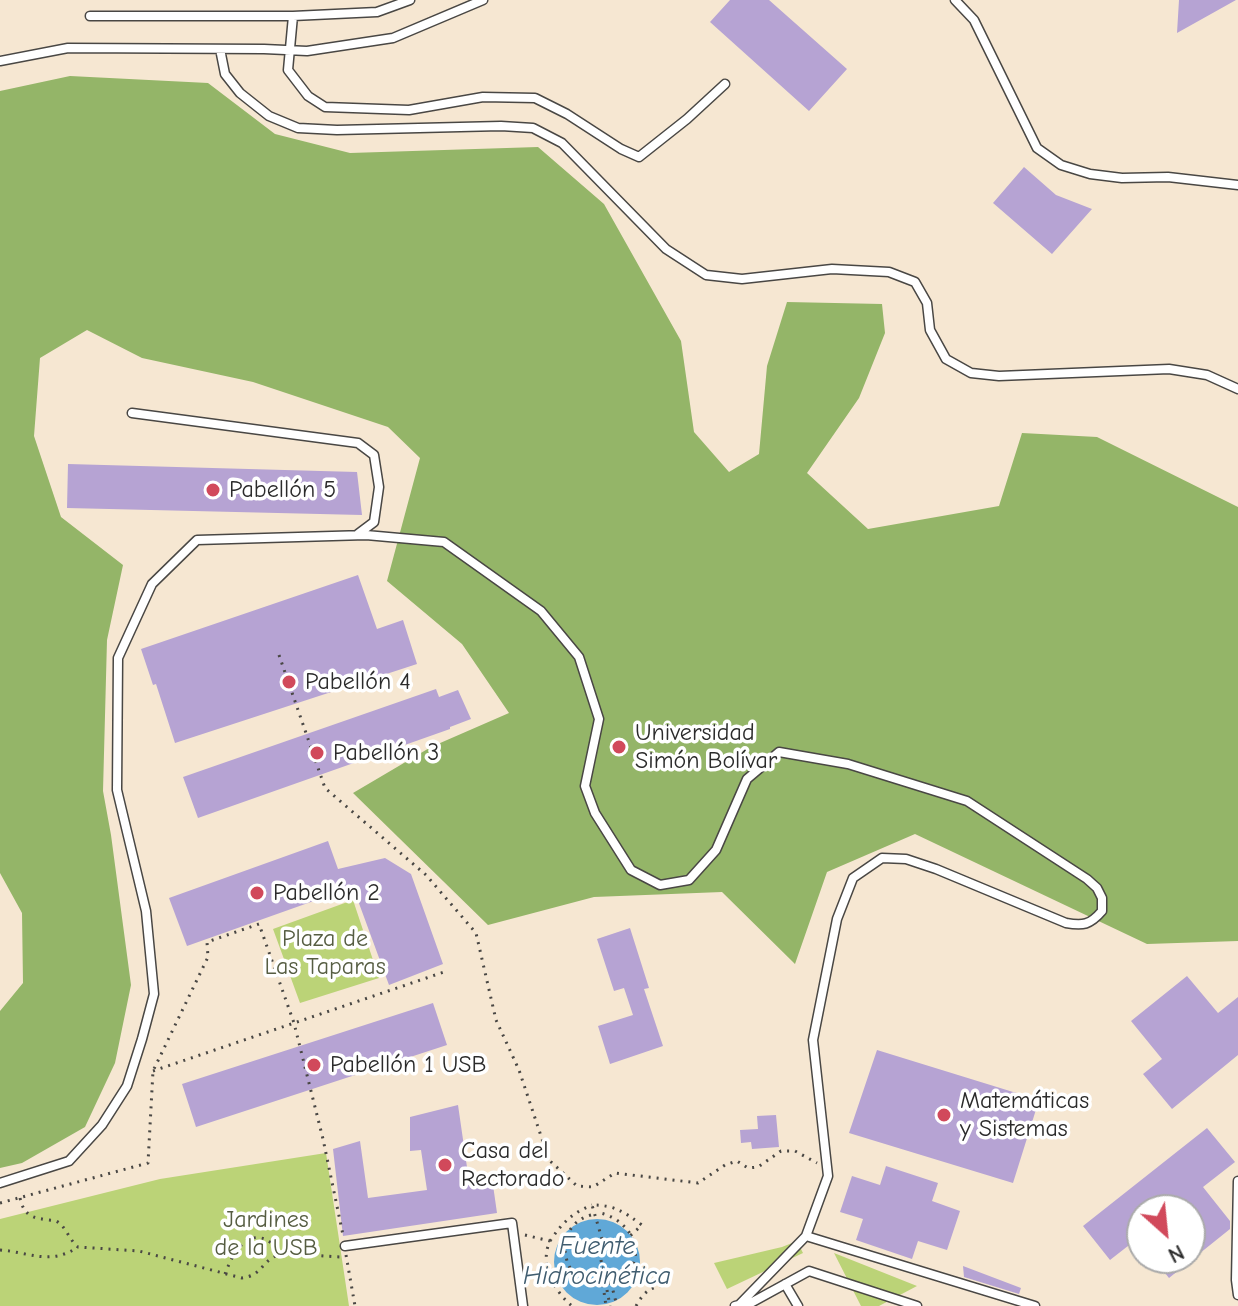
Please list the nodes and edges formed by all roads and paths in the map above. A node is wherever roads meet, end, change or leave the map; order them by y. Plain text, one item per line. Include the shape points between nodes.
1 (483, 0) edge
2 (955, 0) edge
3 (404, 1) edge
4 (90, 16) dead end
5 (293, 16) junction
6 (220, 49) junction
7 (289, 50) junction
8 (0, 61) edge
9 (725, 84) dead end
10 (1238, 185) edge
11 (1238, 389) edge
12 (132, 413) dead end
13 (358, 535) junction
14 (279, 655) dead end
15 (444, 972) dead end
16 (294, 1023) junction
17 (153, 1071) junction
18 (827, 1169) junction
19 (1238, 1181) edge
20 (0, 1183) edge
21 (20, 1198) junction
22 (0, 1203) edge
23 (592, 1205) junction
24 (600, 1213) dead end
25 (591, 1215) dead end
26 (514, 1236) junction
27 (630, 1236) junction
28 (806, 1236) junction
29 (602, 1239) dead end
30 (550, 1241) junction
31 (345, 1246) junction
32 (78, 1247) junction
33 (0, 1250) edge
34 (282, 1254) junction
35 (347, 1258) junction
36 (601, 1260) dead end
37 (225, 1274) junction
38 (604, 1277) dead end
39 (611, 1283) junction
40 (667, 1284) dead end
41 (785, 1284) junction
42 (603, 1285) junction
43 (607, 1290) dead end
44 (1238, 1295) edge
45 (355, 1306) edge
46 (523, 1306) edge
47 (572, 1306) edge
48 (608, 1306) edge
49 (617, 1306) edge
50 (636, 1306) edge
51 (737, 1306) edge
52 (798, 1306) edge
53 (917, 1306) edge
54 (1035, 1306) edge

1 - 7 lane via 393,38
2 - 10 lane via 974,20 1037,148 1061,165 1112,177
3 - 5 lane via 377,12
4 - 5 lane
5 - 7 lane
6 - 7 lane
6 - 8 lane via 68,48
6 - 11 lane via 225,74 240,93 269,116 298,128 533,128 562,143 666,249 706,275 742,279 832,269 889,272 915,282 927,303 930,330 946,359 971,373 1169,369 1207,375
7 - 9 lane via 288,70 308,96 325,107 409,110 483,97 535,98 639,157
12 - 13 lane via 358,443 374,455 379,487 374,522
13 - 18 lane via 444,542 541,611 579,657 599,719 585,786 595,813 631,870 660,885 689,880 716,850 747,779 779,752 848,764 967,801 1097,888 1102,911 1080,925 906,859 882,858 853,878 837,919 813,1040
13 - 20 lane via 197,540 152,584 118,658 117,790 146,911 154,994 127,1086 102,1125 69,1161
14 - 18 path via 325,788 426,875 476,933 496,1020 549,1160 577,1186 593,1187 615,1173 698,1183 725,1165 737,1161 758,1167 781,1151 795,1151
15 - 16 path
16 - 17 path
16 - 17 path via 259,924 207,942 208,957
16 - 31 path
17 - 21 path via 148,1163
18 - 28 lane
19 - 44 lane
21 - 22 path
21 - 32 path via 29,1216 55,1220
23 - 27 path via 608,1205 642,1225
23 - 29 path
23 - 30 path via 570,1216
24 - 27 path via 616,1218
25 - 42 path via 574,1223 564,1249 572,1273 590,1285
26 - 30 path
26 - 31 lane via 512,1223
26 - 46 lane
27 - 39 path via 634,1263
28 - 51 lane
28 - 54 lane
30 - 47 path via 547,1265 552,1280
31 - 35 path
32 - 33 path via 53,1257
32 - 37 path via 139,1251
34 - 35 path
34 - 37 path via 251,1277
34 - 37 path via 267,1240 247,1240 235,1250
35 - 45 path
36 - 38 path
39 - 42 path
39 - 49 path
40 - 50 path via 651,1288
41 - 51 lane
41 - 52 lane
41 - 53 lane via 809,1271
42 - 48 path
43 - 48 path

